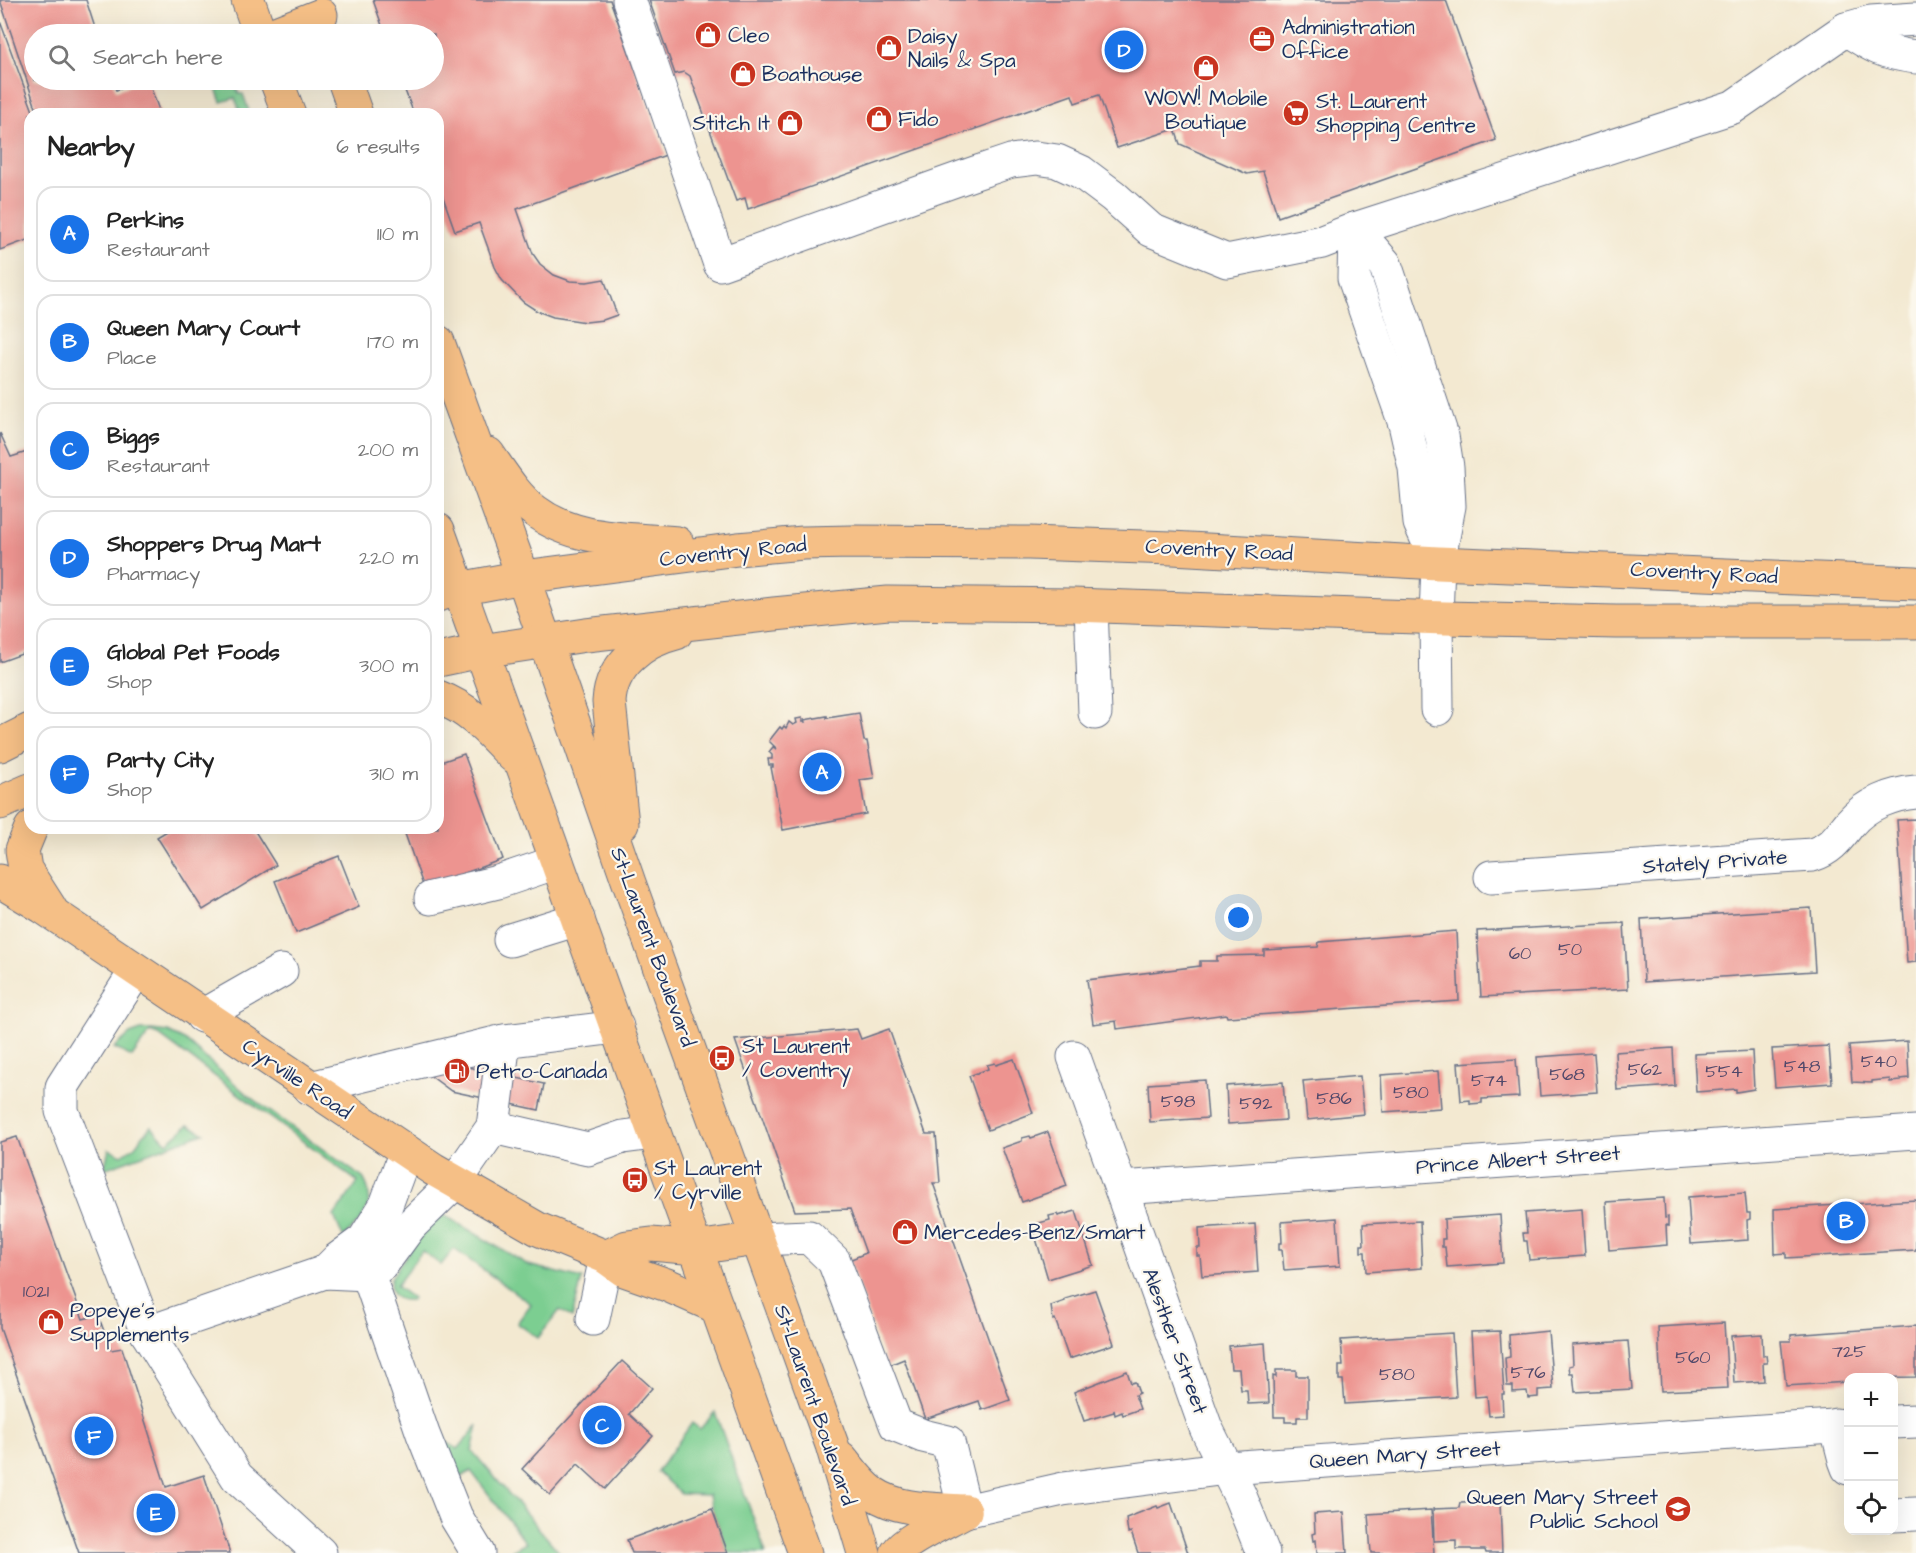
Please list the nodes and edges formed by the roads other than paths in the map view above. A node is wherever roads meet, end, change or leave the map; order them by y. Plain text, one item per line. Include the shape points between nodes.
1 (248, 0) edge
2 (628, 0) edge
3 (322, 16) edge
4 (1916, 20) edge
5 (256, 24) edge
6 (300, 24) edge
7 (1846, 29) junction
8 (1916, 57) edge
9 (280, 90) edge
10 (348, 90) edge
11 (287, 108) edge
12 (354, 108) edge
13 (1354, 229) junction
14 (444, 359) edge
15 (467, 424) junction
16 (738, 549) junction
17 (1438, 563) junction
18 (444, 564) edge
19 (523, 577) junction
20 (1916, 584) edge
21 (449, 592) edge
22 (1091, 606) junction
23 (774, 614) junction
24 (1436, 618) junction
25 (1916, 622) edge
26 (545, 641) junction
27 (482, 651) junction
28 (444, 659) edge
29 (444, 700) edge
30 (1437, 709) dead end
31 (1095, 713) dead end
32 (24, 733) edge
33 (0, 745) edge
34 (523, 766) junction
35 (1916, 792) edge
36 (24, 793) edge
37 (0, 803) edge
38 (29, 834) edge
39 (557, 862) junction
40 (1491, 877) dead end
41 (629, 883) junction
42 (5, 891) edge
43 (431, 898) dead end
44 (56, 917) junction
45 (578, 919) junction
46 (510, 940) dead end
47 (136, 971) junction
48 (281, 971) dead end
49 (202, 1016) junction
50 (617, 1027) junction
51 (504, 1041) junction
52 (1074, 1057) dead end
53 (310, 1088) junction
54 (494, 1127) junction
55 (1916, 1132) edge
56 (654, 1133) junction
57 (406, 1151) junction
58 (455, 1182) junction
59 (1120, 1188) junction
60 (757, 1239) junction
61 (696, 1248) junction
62 (606, 1257) junction
63 (325, 1272) junction
64 (368, 1274) junction
65 (717, 1307) junction
66 (593, 1319) dead end
67 (147, 1333) junction
68 (1916, 1420) edge
69 (1898, 1422) edge
70 (1842, 1425) edge
71 (832, 1445) junction
72 (1844, 1448) edge
73 (1227, 1468) junction
74 (965, 1511) junction
75 (1916, 1514) edge
76 (1898, 1515) edge
77 (320, 1553) edge
78 (478, 1553) edge
79 (805, 1553) edge
80 (864, 1553) edge
81 (897, 1553) edge
82 (1263, 1553) edge

1 - 5 main road
2 - 13 street via 720,264 1011,161 1036,158 1057,161 1081,172 1151,230 1227,261 1322,242
3 - 6 main road
4 - 7 street via 1870,22
7 - 8 street via 1872,47
7 - 13 street via 1733,107
9 - 11 main road
10 - 12 main road
13 - 17 street via 1385,264 1442,436 1449,506
14 - 15 main road, St-Laurent Boulevard
15 - 16 main road via 520,498 550,521 596,536
15 - 19 main road, St-Laurent Boulevard
16 - 17 main road, Coventry Road via 803,543 1029,543
16 - 19 main road, Coventry Road
17 - 20 main road, Coventry Road
17 - 24 street
18 - 21 main road
19 - 21 main road, Coventry Road
19 - 26 main road, St-Laurent Boulevard
21 - 27 main road
22 - 23 main road via 888,603
22 - 24 main road
22 - 31 street
23 - 26 main road
23 - 41 main road via 661,637 629,659 613,679 609,702
24 - 25 main road
24 - 30 street
26 - 27 main road
26 - 41 main road, St-Laurent Boulevard
27 - 28 main road
27 - 34 main road
29 - 34 main road via 476,717
32 - 33 main road
34 - 39 main road
35 - 40 street, Stately Private via 1892,797 1865,810 1833,844 1812,855
36 - 37 main road
38 - 44 main road via 22,850 26,868
39 - 43 street via 498,882
39 - 45 main road
41 - 60 main road, St-Laurent Boulevard
42 - 44 main road, Cyrville Road
44 - 47 main road, Cyrville Road
45 - 46 street
45 - 50 main road
47 - 49 main road, Cyrville Road
47 - 67 street via 62,1087 62,1111
48 - 49 street
49 - 53 main road, Cyrville Road
50 - 51 street
50 - 56 main road
51 - 53 street
51 - 54 street
52 - 59 street, Alesther Street
53 - 57 main road, Cyrville Road
54 - 56 street via 588,1149 623,1137
54 - 58 street
55 - 59 street, Prince Albert Street
56 - 61 main road
57 - 58 main road, Cyrville Road
57 - 63 street via 386,1205 364,1240
58 - 62 main road, Cyrville Road via 538,1229
58 - 64 street via 410,1226 382,1264
59 - 73 street, Alesther Street via 1206,1428
60 - 61 main road
60 - 71 main road, St-Laurent Boulevard
60 - 74 street via 809,1237 834,1261 896,1425 948,1442
61 - 62 main road via 651,1244 627,1247
61 - 65 main road
62 - 65 main road, Cyrville Road via 624,1270
62 - 66 street
63 - 64 street
63 - 67 street
64 - 78 street via 411,1404 456,1517
65 - 79 main road
67 - 77 street via 237,1477
68 - 69 street
70 - 72 street
70 - 73 street, Queen Mary Street
71 - 74 main road via 873,1493 916,1508
71 - 80 main road, St-Laurent Boulevard
73 - 74 street, Queen Mary Street via 1063,1489
73 - 82 street, Alesther Street
74 - 81 main road via 918,1536
75 - 76 street

